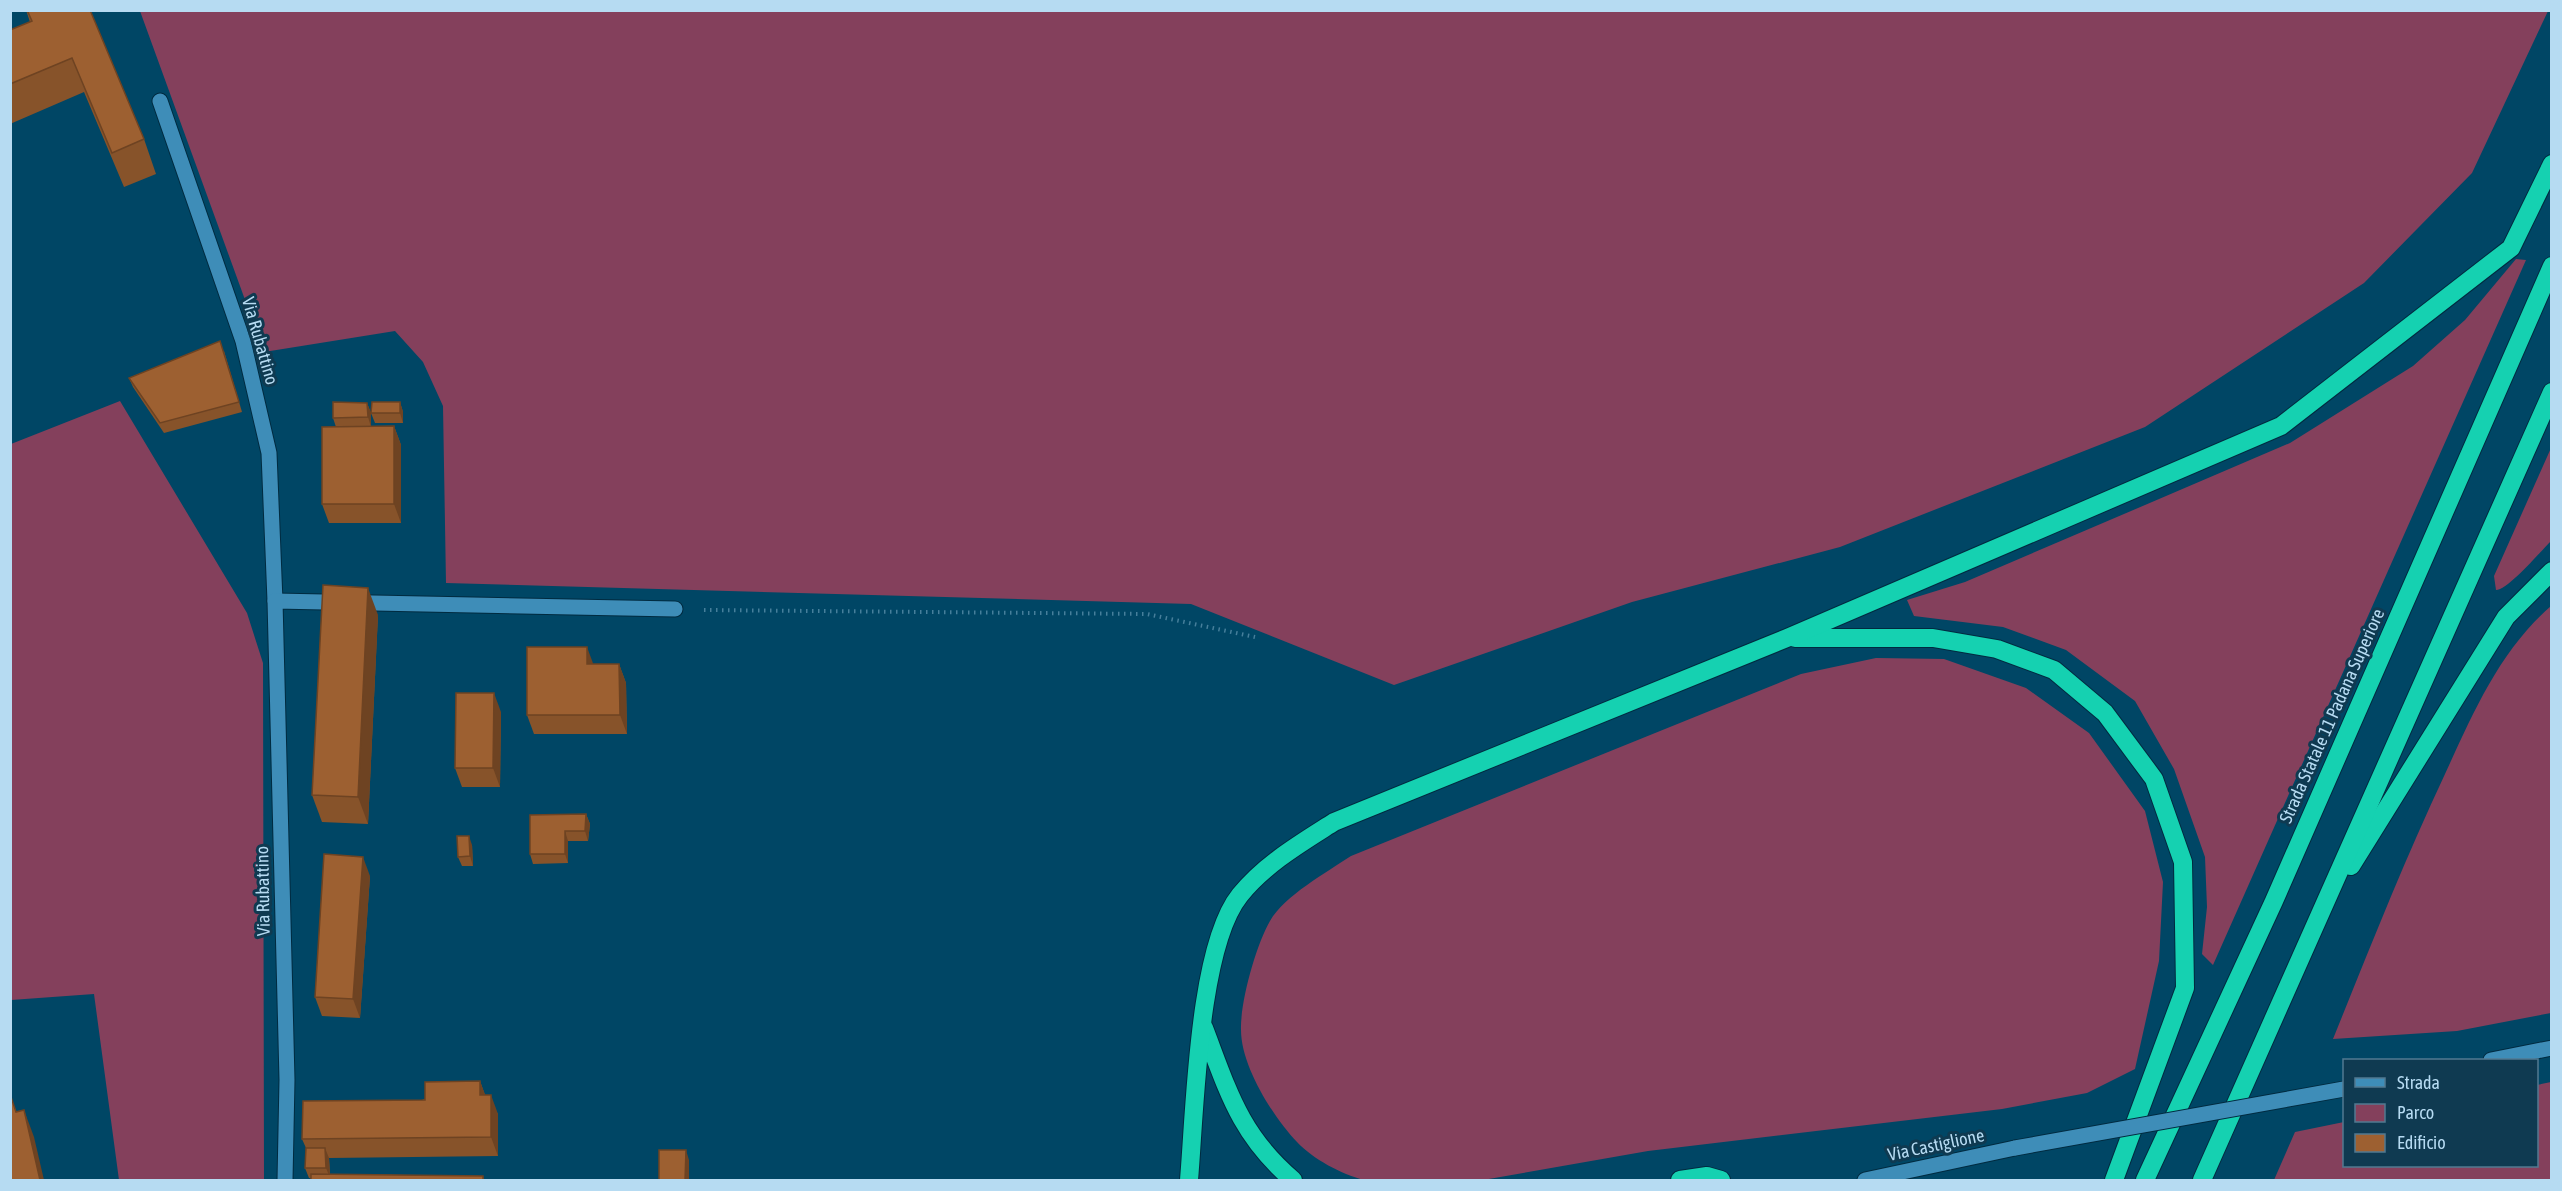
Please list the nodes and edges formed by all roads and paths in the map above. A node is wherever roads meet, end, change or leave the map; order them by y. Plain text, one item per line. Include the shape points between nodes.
1 (160, 101) dead end
2 (2552, 164) edge
3 (2552, 266) edge
4 (2552, 392) edge
5 (2552, 571) edge
6 (275, 601) junction
7 (675, 609) joint
8 (1256, 637) dead end
9 (1787, 638) junction
10 (2314, 926) junction
11 (1202, 1023) junction
12 (2552, 1048) edge
13 (2496, 1059) edge
14 (2343, 1089) edge
15 (1266, 1157) junction
16 (285, 1180) edge
17 (1190, 1180) edge
18 (1270, 1180) edge
19 (1293, 1180) edge
20 (1680, 1180) edge
21 (1721, 1180) edge
22 (1865, 1180) edge
23 (2114, 1180) edge
24 (2145, 1180) edge
25 (2202, 1180) edge

1 - 6 street, Via Rubattino via 243,341 267,442
2 - 9 highway via 2511,248 2281,426
3 - 24 highway, Strada Statale 11 Padana Superiore via 2274,901
4 - 10 highway
5 - 10 highway via 2506,617
6 - 7 street
6 - 16 street, Via Rubattino via 287,1080
7 - 8 path via 1147,614
9 - 11 highway via 1334,822 1273,863 1239,896 1217,941
9 - 23 highway via 1933,638 1997,649 2054,670 2105,713 2154,779 2183,862 2185,988
10 - 25 highway
11 - 15 highway via 1233,1105
11 - 17 highway
12 - 13 street
14 - 22 street, Via Castiglione, bridge via 2015,1148
15 - 18 highway
15 - 19 highway
20 - 21 highway via 1707,1176

